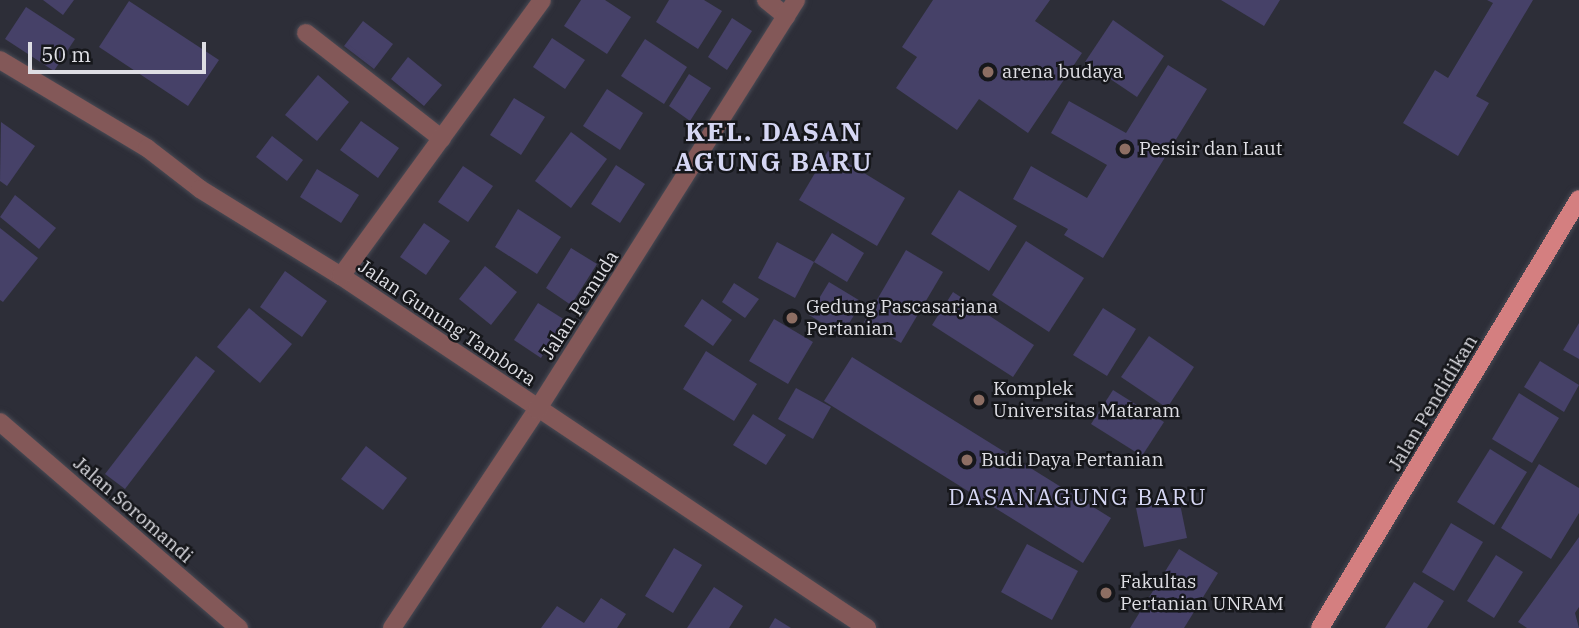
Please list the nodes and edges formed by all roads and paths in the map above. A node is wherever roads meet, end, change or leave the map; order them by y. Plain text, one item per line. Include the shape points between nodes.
1 (542, 0) edge
2 (766, 0) edge
3 (796, 0) edge
4 (786, 16) junction
5 (306, 33) dead end
6 (0, 60) edge
7 (442, 139) junction
8 (1579, 199) edge
9 (341, 276) junction
10 (537, 410) junction
11 (0, 422) edge
12 (239, 628) edge
13 (392, 628) edge
14 (867, 628) edge
15 (1320, 628) edge

1 - 7 street
2 - 4 street
3 - 4 street, Jalan Pemuda
4 - 10 street, Jalan Pemuda
5 - 7 street
6 - 9 street, Jalan Gunung Tambora via 147,148 212,198
7 - 9 street
8 - 15 main road, Jalan Pendidikan
9 - 10 street, Jalan Gunung Tambora
10 - 13 street, Jalan Pemuda
10 - 14 street, Jalan Gunung Tambora
11 - 12 street, Jalan Soromandi

